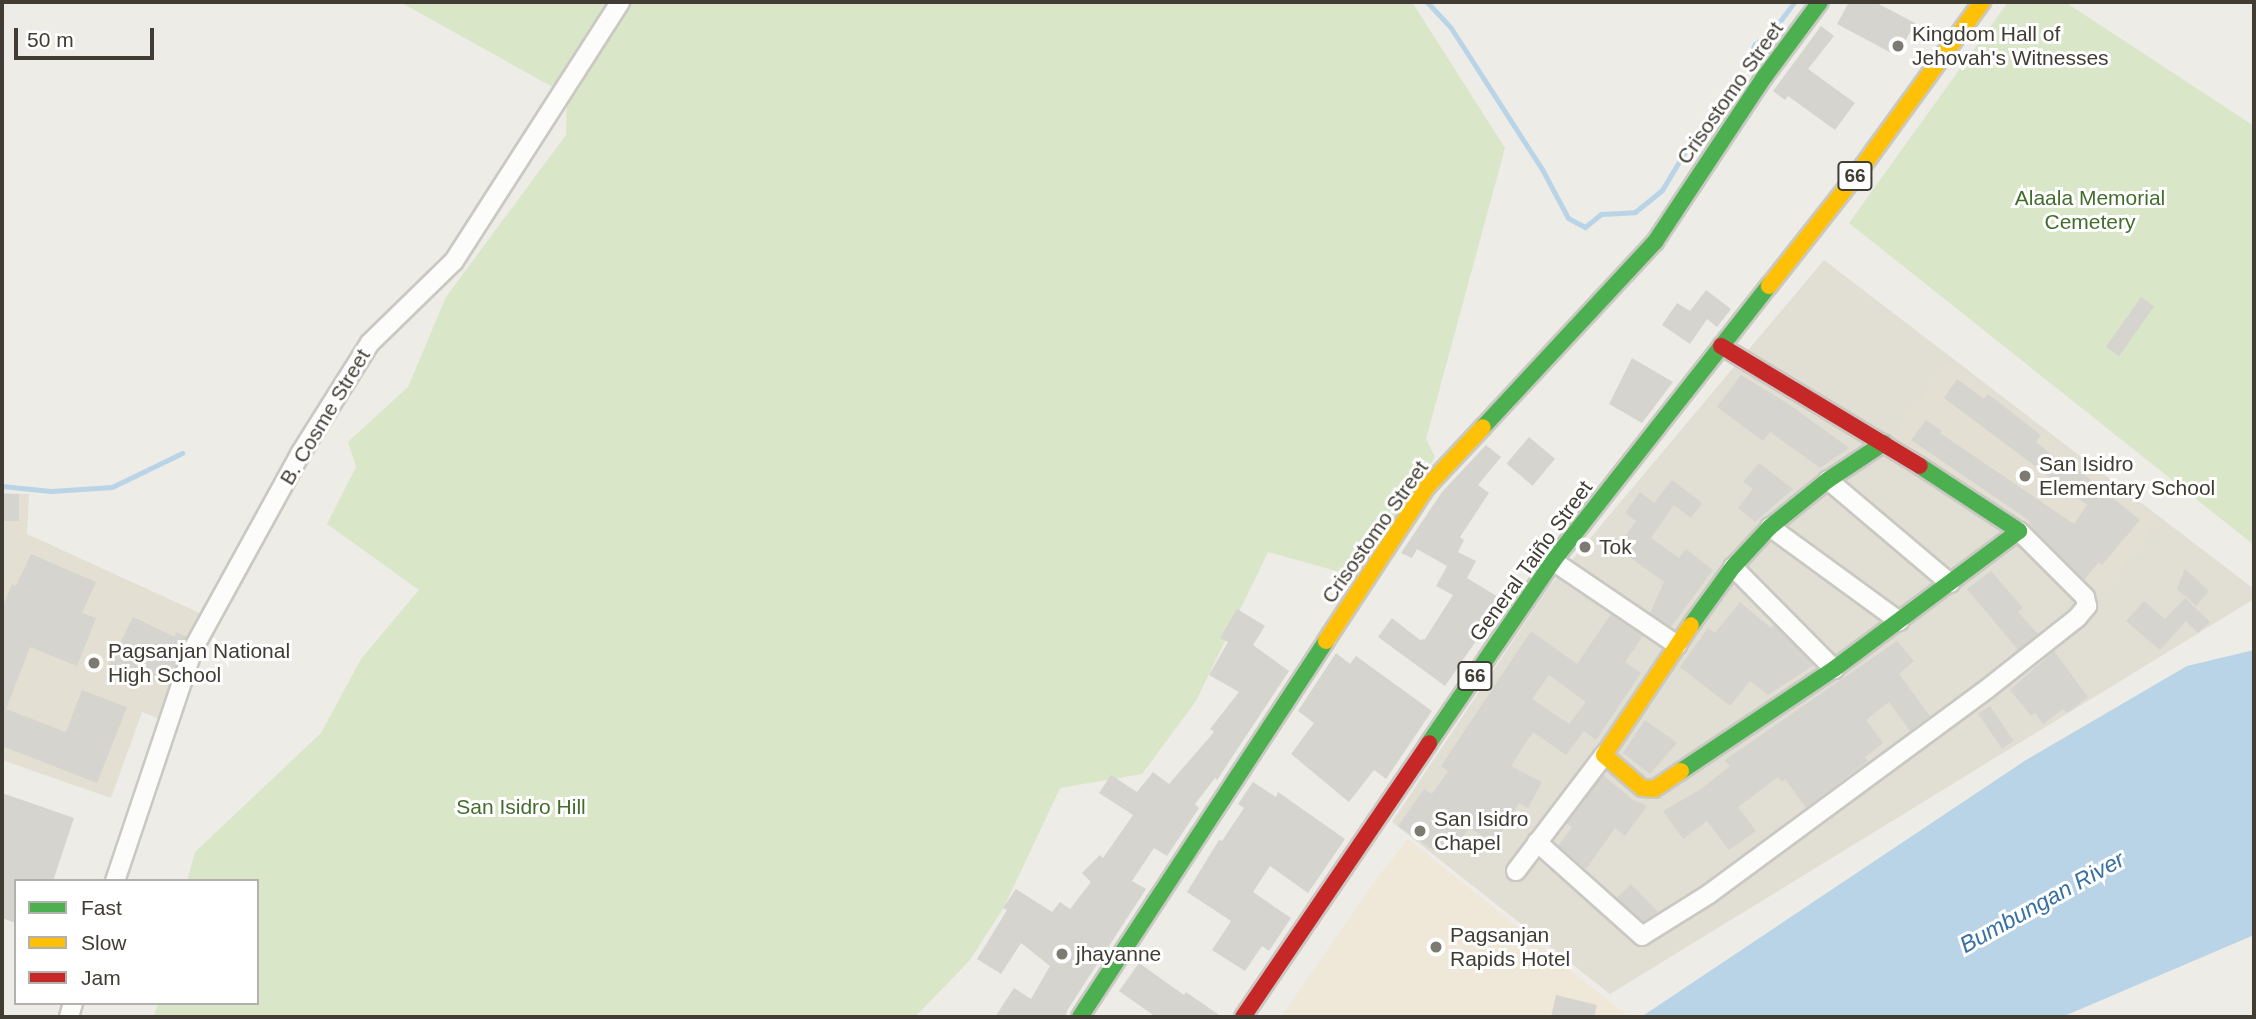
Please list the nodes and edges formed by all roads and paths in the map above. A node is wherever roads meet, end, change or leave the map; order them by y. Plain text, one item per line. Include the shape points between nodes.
1 (620, 2) edge
2 (1820, 2) edge
3 (1982, 2) edge
4 (1720, 345) junction
5 (1884, 443) junction
6 (1828, 481) junction
7 (1770, 527) junction
8 (2020, 531) junction
9 (1553, 561) junction
10 (1733, 567) junction
11 (1950, 583) junction
12 (1899, 621) junction
13 (1677, 645) junction
14 (1834, 669) junction
15 (1604, 755) junction
16 (1537, 842) junction
17 (1516, 871) dead end
18 (116, 879) edge
19 (1080, 1017) edge
20 (1244, 1017) edge

1 - 18 street, B. Cosme Street via 454,261 370,343 300,454 193,649
2 - 19 street, Crisostomo Street via 1655,242 1426,488
3 - 4 street, 66 via 1857,174
4 - 5 street
4 - 9 street, General Taiño Street / 66
5 - 6 street
5 - 8 street
6 - 7 street
6 - 11 street
7 - 10 street
7 - 12 street
8 - 11 street
8 - 16 street via 2085,597 2087,606 2077,618 1709,894 1643,936
9 - 13 street
9 - 20 street, General Taiño Street / 66
10 - 13 street
10 - 14 street
11 - 12 street
12 - 14 street
13 - 15 street
14 - 15 street via 1654,789 1642,788 1621,774
15 - 16 street
16 - 17 street

